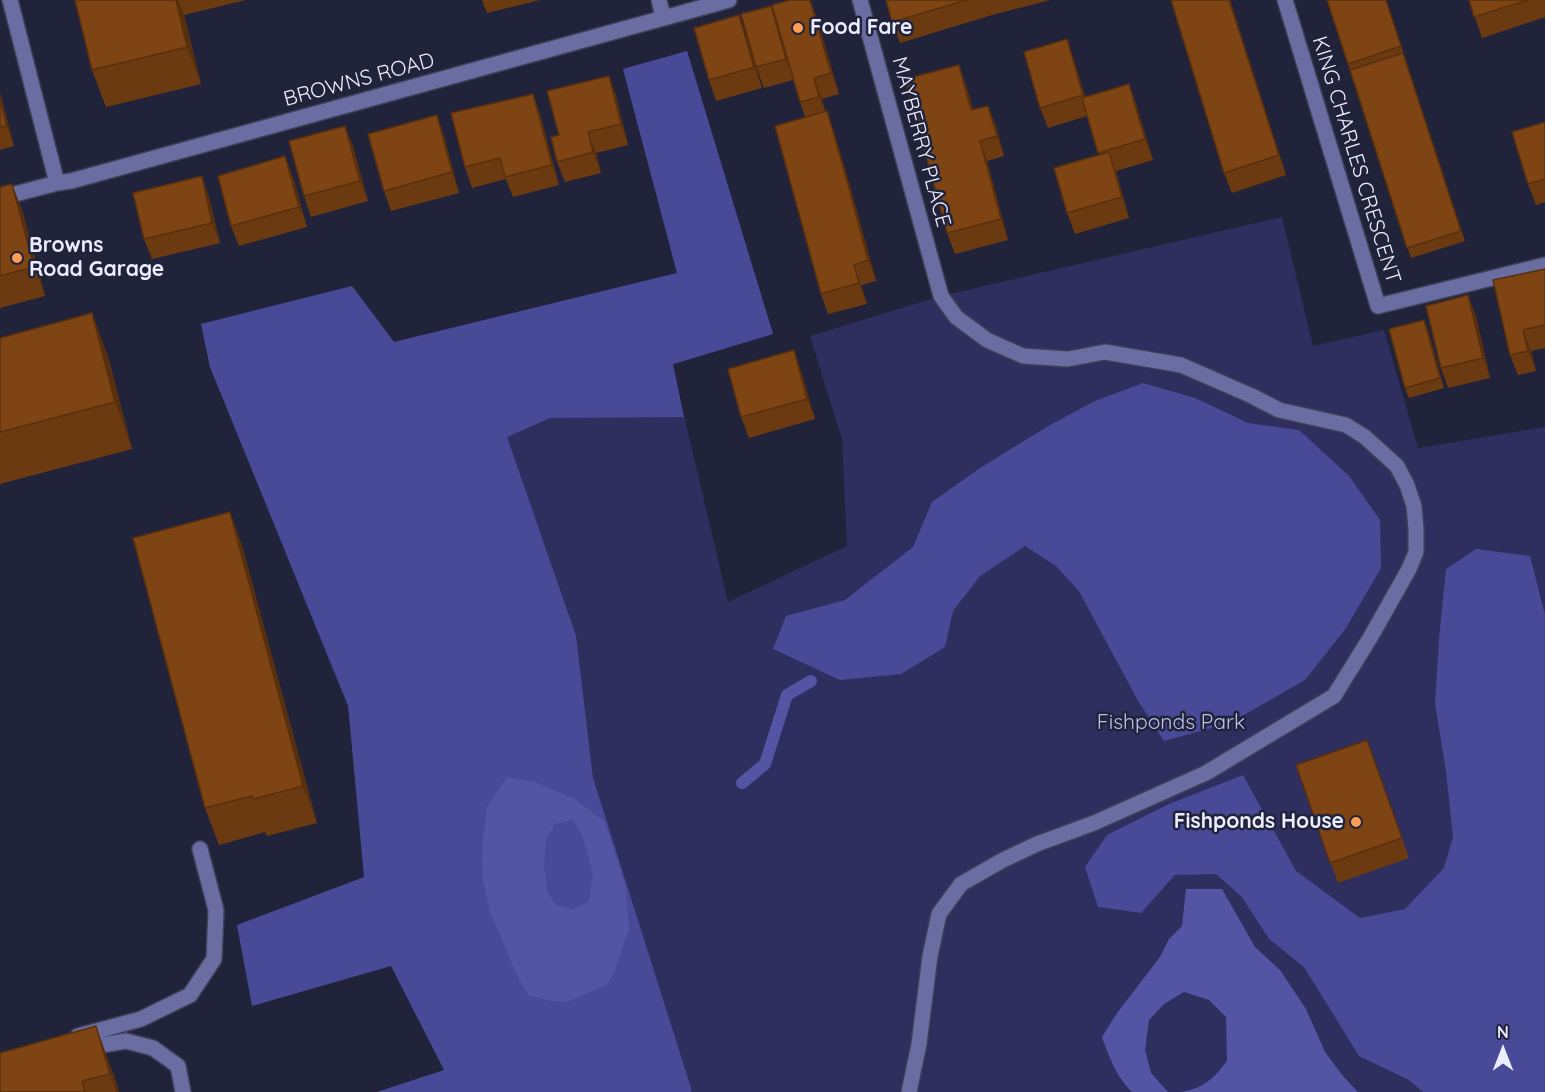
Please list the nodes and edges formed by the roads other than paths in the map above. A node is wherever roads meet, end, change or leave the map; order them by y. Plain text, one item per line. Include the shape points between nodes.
1 (10, 0) edge
2 (659, 0) edge
3 (729, 0) edge
4 (860, 0) edge
5 (1285, 0) edge
6 (663, 17) junction
7 (57, 183) junction
8 (0, 198) edge
9 (1545, 265) edge
10 (200, 849) dead end
11 (183, 1092) edge
12 (909, 1092) edge

1 - 7 street
2 - 6 street
3 - 6 street, BROWNS ROAD
4 - 12 street, MAYBERRY PLACE via 941,296 956,316 987,340 1023,356 1068,359 1105,352 1181,364 1279,410 1346,425 1397,466 1414,506 1416,529 1416,552 1409,569 1334,696 1206,773 1037,844 961,884 939,914
5 - 9 street, KING CHARLES CRESCENT via 1378,306
6 - 7 street, BROWNS ROAD
7 - 8 street, BROWNS ROAD
10 - 11 street via 216,910 214,959 190,995 141,1019 67,1045 126,1041 153,1048 178,1066

